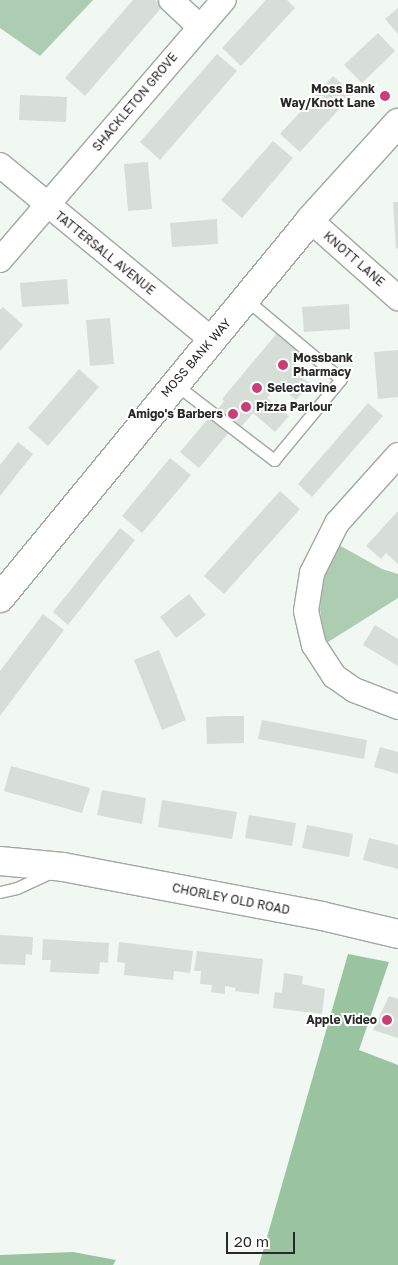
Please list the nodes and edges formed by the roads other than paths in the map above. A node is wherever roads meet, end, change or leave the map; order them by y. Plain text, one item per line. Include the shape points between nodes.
1 (171, 0) edge
2 (224, 0) edge
3 (199, 26) junction
4 (398, 123) edge
5 (0, 165) edge
6 (47, 206) junction
7 (310, 220) junction
8 (0, 260) edge
9 (398, 298) edge
10 (246, 300) junction
11 (212, 340) junction
12 (174, 383) junction
13 (398, 455) edge
14 (0, 598) edge
15 (398, 707) edge
16 (0, 844) edge
17 (0, 861) edge
18 (63, 867) junction
19 (0, 892) edge
20 (398, 934) edge

1 - 3 street
2 - 3 street, SHACKLETON GROVE
3 - 6 street, SHACKLETON GROVE
4 - 7 main road, MOSS BANK WAY
5 - 6 street, TATTERSALL AVENUE
6 - 8 street, SHACKLETON GROVE
6 - 11 street, TATTERSALL AVENUE
7 - 9 street, KNOTT LANE
7 - 10 main road, MOSS BANK WAY
10 - 11 main road, MOSS BANK WAY
10 - 12 lane via 341,379 274,460
11 - 12 main road, MOSS BANK WAY
12 - 14 main road, MOSS BANK WAY
13 - 15 street via 337,523 312,573 306,611 314,645 334,676 354,690
16 - 18 main road, CHORLEY OLD ROAD
17 - 18 main road, CHORLEY OLD ROAD
18 - 19 lane via 17,888
18 - 20 main road, CHORLEY OLD ROAD via 322,916

